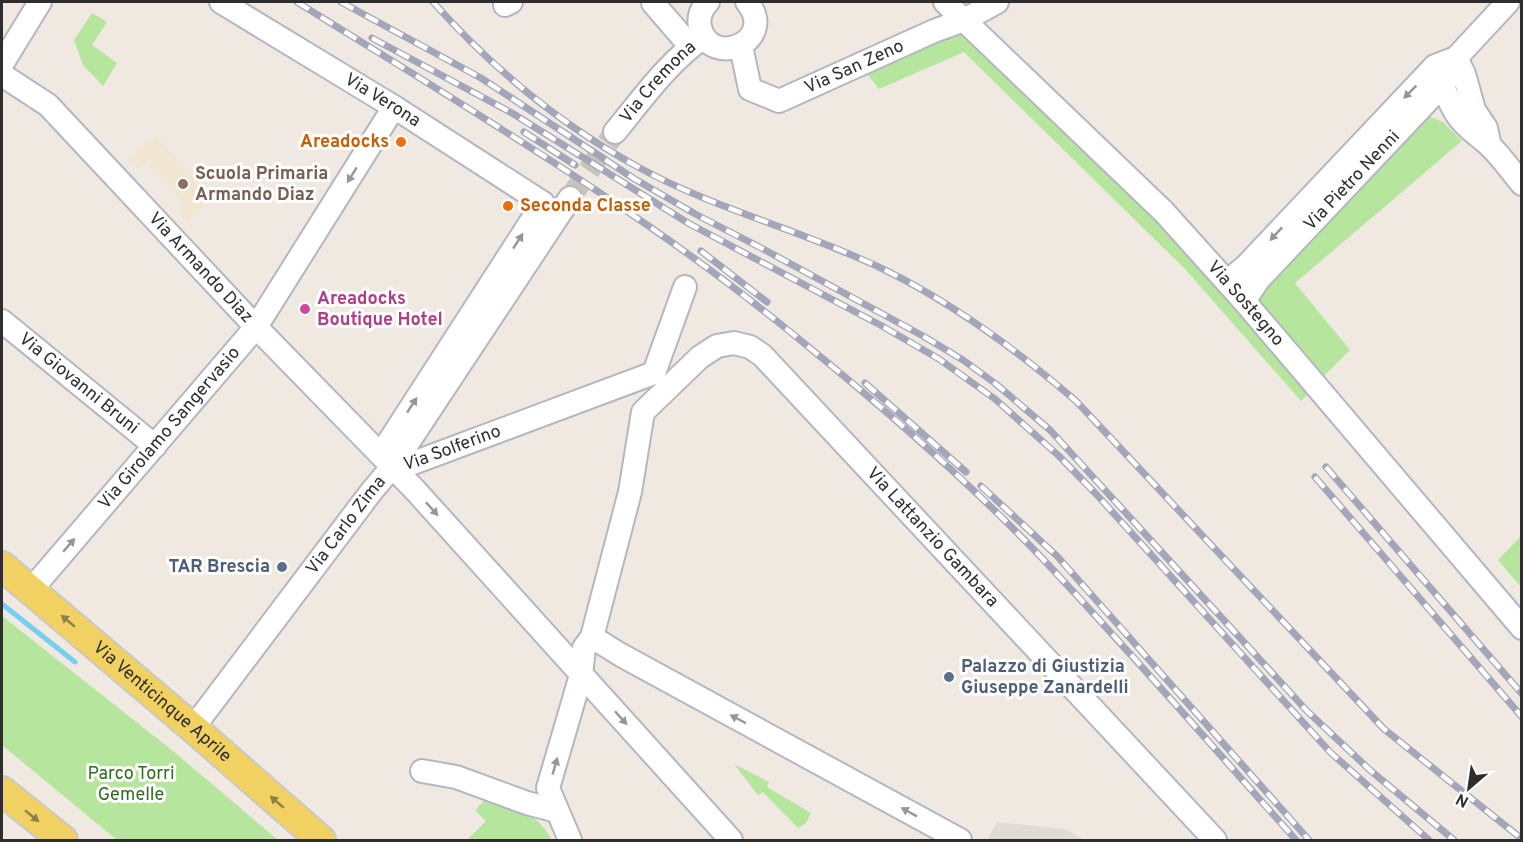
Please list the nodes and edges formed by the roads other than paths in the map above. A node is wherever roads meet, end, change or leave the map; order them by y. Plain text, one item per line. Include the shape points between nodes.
1 (40, 2) edge
2 (221, 2) edge
3 (708, 2) edge
4 (747, 2) edge
5 (945, 2) edge
6 (998, 2) edge
7 (1508, 2) edge
8 (653, 3) dead end
9 (964, 20) junction
10 (696, 43) junction
11 (741, 46) junction
12 (1456, 58) junction
13 (2, 64) edge
14 (2, 75) edge
15 (1436, 80) junction
16 (394, 107) junction
17 (615, 132) tunnel mouth
18 (1490, 145) junction
19 (1521, 184) edge
20 (570, 198) tunnel mouth
21 (543, 203) joint
22 (1227, 282) junction
23 (685, 287) dead end
24 (1244, 301) junction
25 (2, 321) edge
26 (256, 327) junction
27 (156, 446) junction
28 (386, 460) junction
29 (2, 566) edge
30 (31, 590) junction
31 (1521, 628) edge
32 (592, 637) junction
33 (621, 655) junction
34 (581, 675) junction
35 (193, 728) junction
36 (422, 771) dead end
37 (2, 791) edge
38 (557, 811) junction
39 (63, 840) edge
40 (321, 840) edge
41 (570, 840) edge
42 (731, 840) edge
43 (960, 840) edge
44 (1215, 840) edge

1 - 13 street
2 - 16 street, Via Verona
3 - 10 street, Via Cremona via 701,12
4 - 11 street via 755,24 753,33
5 - 9 street, Via Sostegno
6 - 9 street, Via San Zeno
7 - 12 street, Via Pietro Nenni
8 - 10 street via 685,40
9 - 11 street, Via San Zeno via 779,101 750,89
9 - 22 street, Via Sostegno via 1164,212
10 - 11 street, Via Cremona via 731,49
10 - 17 street, Via Cremona via 646,93
12 - 15 street, Via Pietro Nenni via 1435,66
12 - 18 street
14 - 26 street, Via Armando Diaz via 48,105
15 - 18 street via 1459,119
15 -> 22 street, Via Pietro Nenni
15 - 24 street, Via Pietro Nenni via 1433,95 1259,279
16 - 21 street, Via Verona
16 -> 26 street, Via Girolamo Sangervasio
18 - 19 street
20 - 28 street, Via Carlo Zima
28 -> 21 street, Via Carlo Zima
22 - 24 street, Via Sostegno
23 - 28 street, Via Solferino via 654,373 413,463
24 - 31 street, Via Sostegno
25 - 27 street, Via Giovanni Bruni
26 - 27 street, Via Girolamo Sangervasio
26 - 28 street, Via Armando Diaz
30 -> 27 street, Via Girolamo Sangervasio
28 -> 34 street, Via Solferino
28 - 35 street, Via Carlo Zima via 371,492
29 - 30 main road, Via Venticinque Aprile
35 -> 30 main road, Via Venticinque Aprile
32 - 33 street
32 - 34 street via 584,648
32 - 44 street, Via Lattanzio Gambara via 630,492 643,412 700,357 717,346 734,343 750,347 762,355
33 - 34 street via 596,660
43 -> 33 street
38 -> 34 street via 548,788
34 -> 42 street, Via Solferino
40 -> 35 main road, Via Venticinque Aprile
36 - 38 street via 456,777
37 -> 39 main road
38 - 41 street

